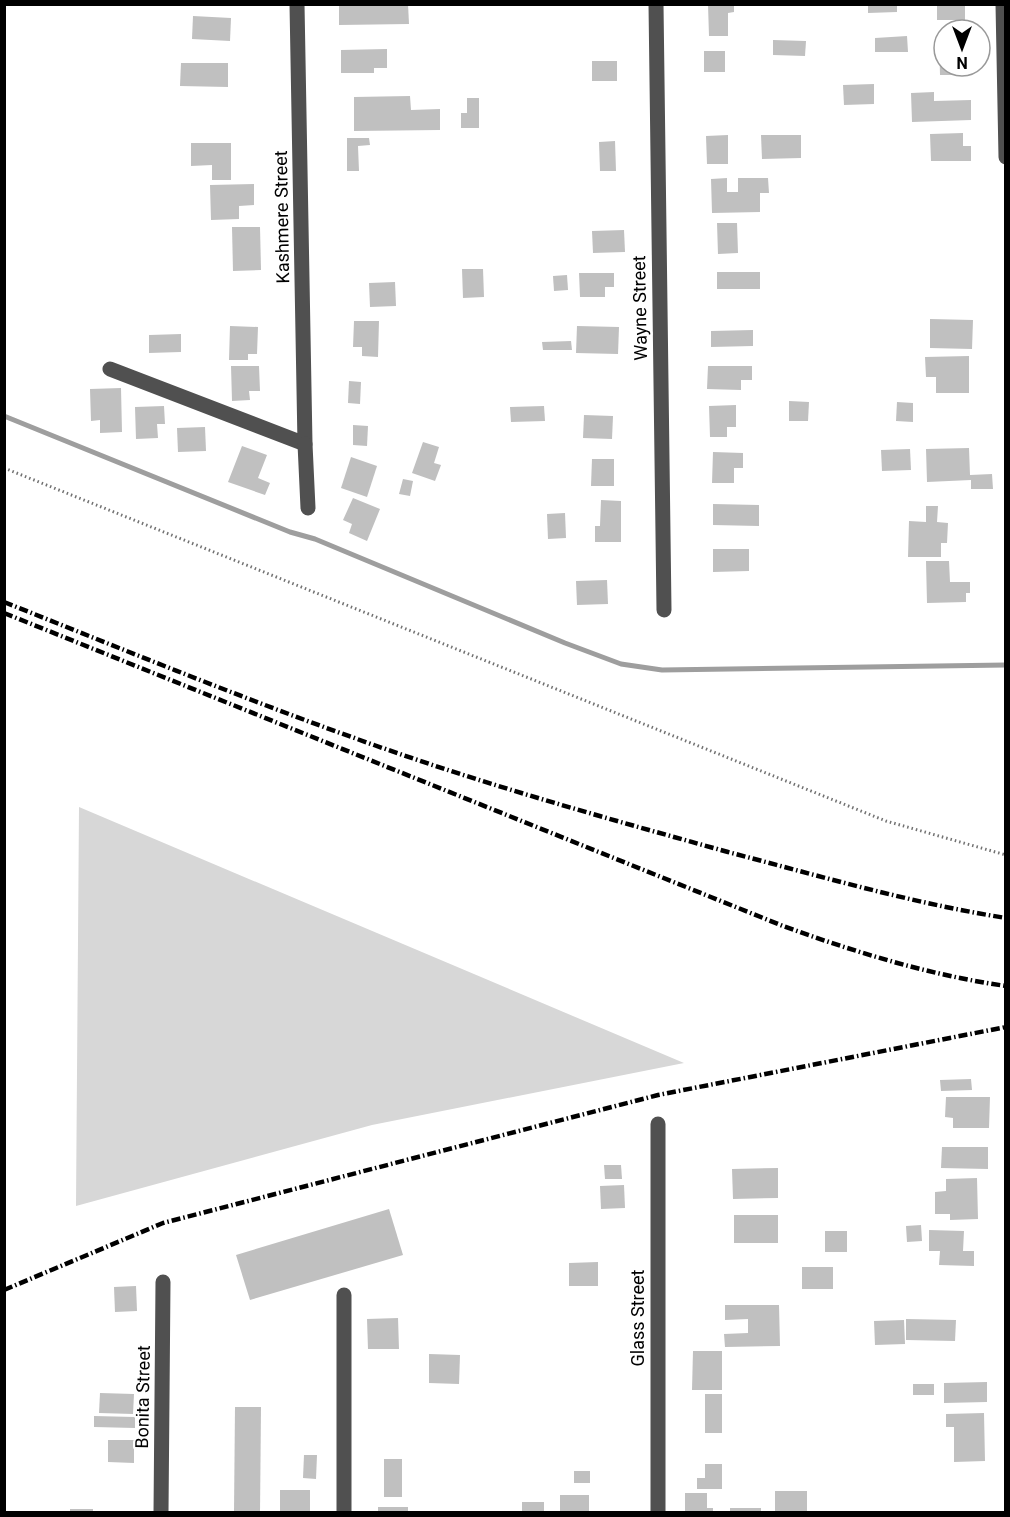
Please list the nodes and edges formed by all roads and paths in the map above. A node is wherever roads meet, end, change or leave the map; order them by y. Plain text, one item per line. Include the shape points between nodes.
1 (297, 4) edge
2 (656, 4) edge
3 (1003, 4) edge
4 (1005, 157) edge
5 (110, 369) dead end
6 (305, 436) junction
7 (4, 468) edge
8 (308, 508) dead end
9 (664, 610) dead end
10 (1005, 855) edge
11 (658, 1124) dead end
12 (163, 1282) dead end
13 (344, 1295) dead end
14 (161, 1512) edge
15 (344, 1512) edge
16 (658, 1512) edge

1 - 6 street, Kashmere Street
2 - 9 street, Wayne Street
3 - 4 street
5 - 6 street
6 - 8 street, Kashmere Street
7 - 10 path via 886,821
11 - 16 street, Glass Street
12 - 14 street, Bonita Street
13 - 15 street

